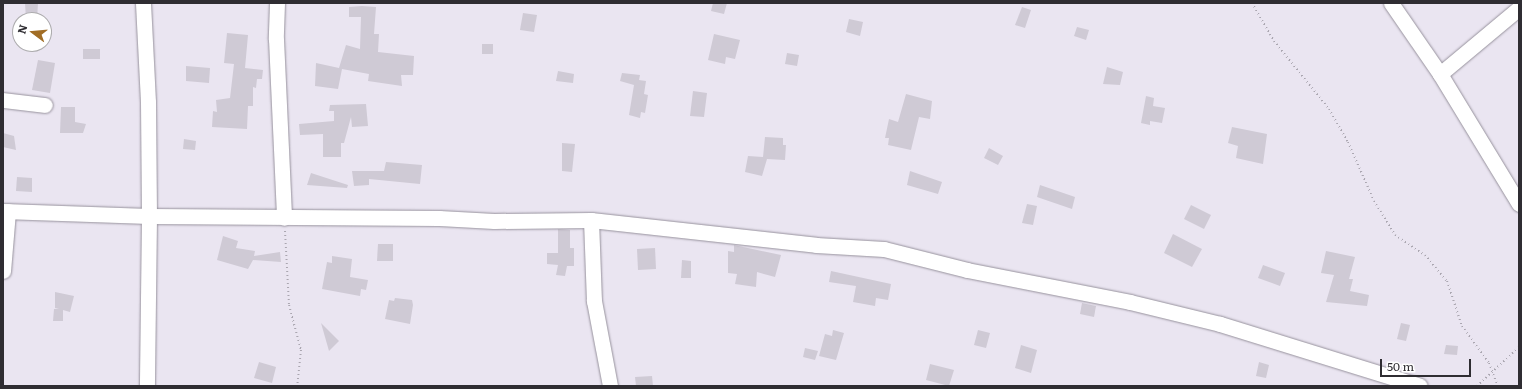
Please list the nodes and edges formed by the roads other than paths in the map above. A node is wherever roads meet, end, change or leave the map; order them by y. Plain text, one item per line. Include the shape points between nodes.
1 (143, 3) edge
2 (277, 3) edge
3 (1391, 3) edge
4 (1519, 8) edge
5 (1440, 74) junction
6 (3, 100) edge
7 (45, 105) dead end
8 (1519, 204) edge
9 (5, 211) edge
10 (149, 216) junction
11 (284, 218) junction
12 (591, 220) junction
13 (3, 271) edge
14 (147, 386) edge
15 (610, 386) edge
16 (1420, 386) edge

1 - 10 street via 148,102
2 - 11 street via 276,39
3 - 5 street
4 - 5 street
5 - 8 street
6 - 7 street
9 - 10 street
9 - 13 street
10 - 11 street
10 - 14 street
11 - 12 street
12 - 15 street via 594,300
12 - 16 street via 816,245 884,249 967,270 1130,302 1220,324

